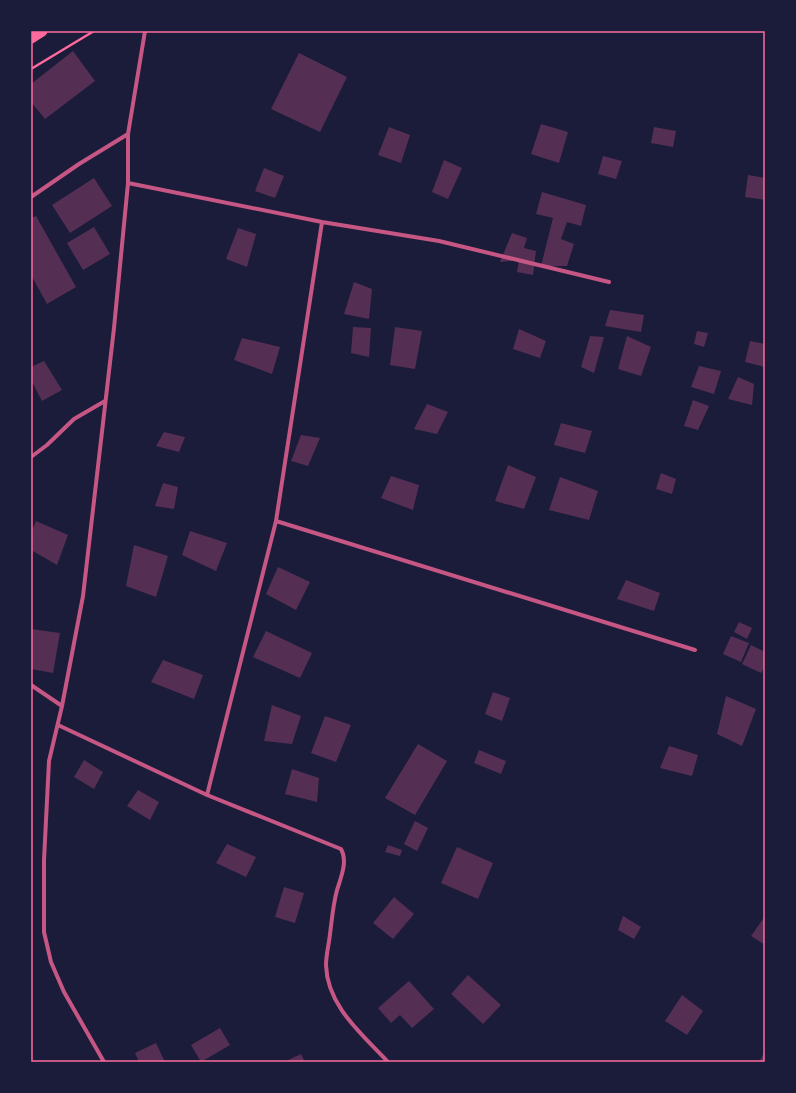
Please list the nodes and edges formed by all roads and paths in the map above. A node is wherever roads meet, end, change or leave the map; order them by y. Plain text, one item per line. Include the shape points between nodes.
1 (42, 31) edge
2 (94, 31) edge
3 (146, 31) edge
4 (31, 38) edge
5 (31, 69) edge
6 (128, 134) junction
7 (128, 183) junction
8 (31, 197) edge
9 (322, 222) junction
10 (609, 282) dead end
11 (104, 401) junction
12 (31, 457) edge
13 (276, 521) junction
14 (695, 650) dead end
15 (31, 685) edge
16 (62, 706) junction
17 (58, 725) junction
18 (207, 796) junction
19 (104, 1062) edge
20 (388, 1062) edge

1 - 4 highway
2 - 5 path
3 - 6 street
6 - 7 street
6 - 8 street
7 - 9 street
7 - 11 street
9 - 10 street via 439,241
9 - 13 street
11 - 12 street via 74,419
11 - 16 street via 83,596
13 - 14 street
13 - 18 street
15 - 16 street
16 - 17 street
17 - 18 street
17 - 19 street via 48,761 44,932 51,962 64,992
18 - 20 street via 341,849 344,864 331,916 326,964 329,981 336,1002 347,1019

